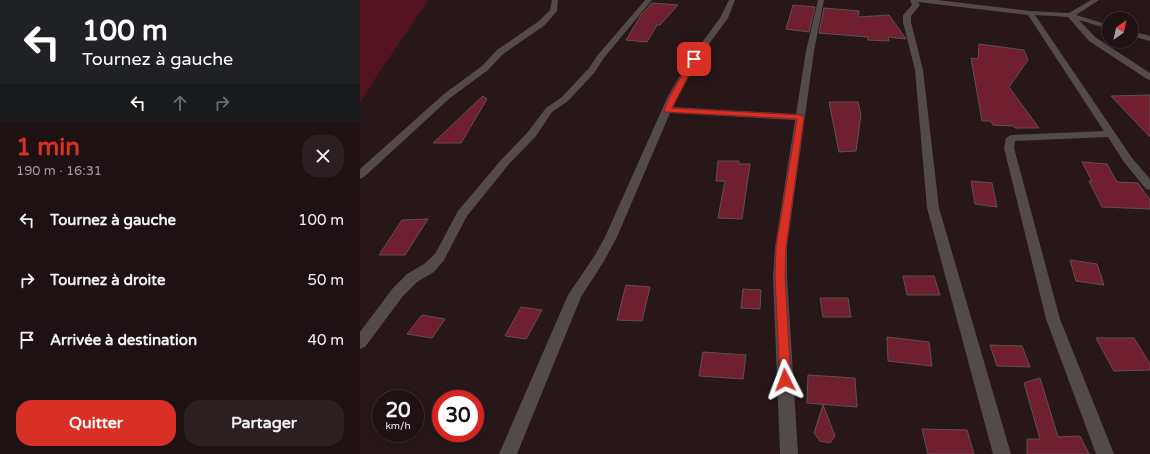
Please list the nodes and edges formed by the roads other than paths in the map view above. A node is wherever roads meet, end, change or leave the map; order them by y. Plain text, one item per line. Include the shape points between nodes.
1 (555, 0) edge
2 (649, 0) edge
3 (732, 0) edge
4 (821, 0) edge
5 (913, 0) edge
6 (919, 0) edge
7 (1096, 0) edge
8 (980, 3) edge
9 (1030, 13) junction
10 (1070, 15) junction
11 (1102, 25) edge
12 (1138, 35) edge
13 (1150, 39) edge
14 (1150, 77) edge
15 (668, 110) junction
16 (800, 117) junction
17 (1112, 134) junction
18 (360, 175) edge
19 (1150, 186) edge
20 (365, 328) edge
21 (360, 343) edge
22 (508, 454) edge
23 (789, 454) edge
24 (1002, 454) edge
25 (1105, 454) edge

1 - 18 street via 552,11 542,23 500,52 485,68 447,96
2 - 20 street via 592,70 565,99 549,110 532,134 462,214 440,257 429,268 412,278
3 - 15 street via 724,18 694,59
4 - 16 street
5 - 24 street via 916,5 907,15 906,26 919,70 933,208
6 - 8 street
7 - 10 street
8 - 9 street
9 - 10 street
9 - 17 street
10 - 11 street
10 - 14 street via 1092,39
12 - 13 street
15 - 16 street
15 - 22 street via 611,237 575,295
16 - 23 street via 781,247 780,277
17 - 19 street via 1128,160
17 - 25 street via 1011,138 1009,148 1054,319
20 - 21 street

